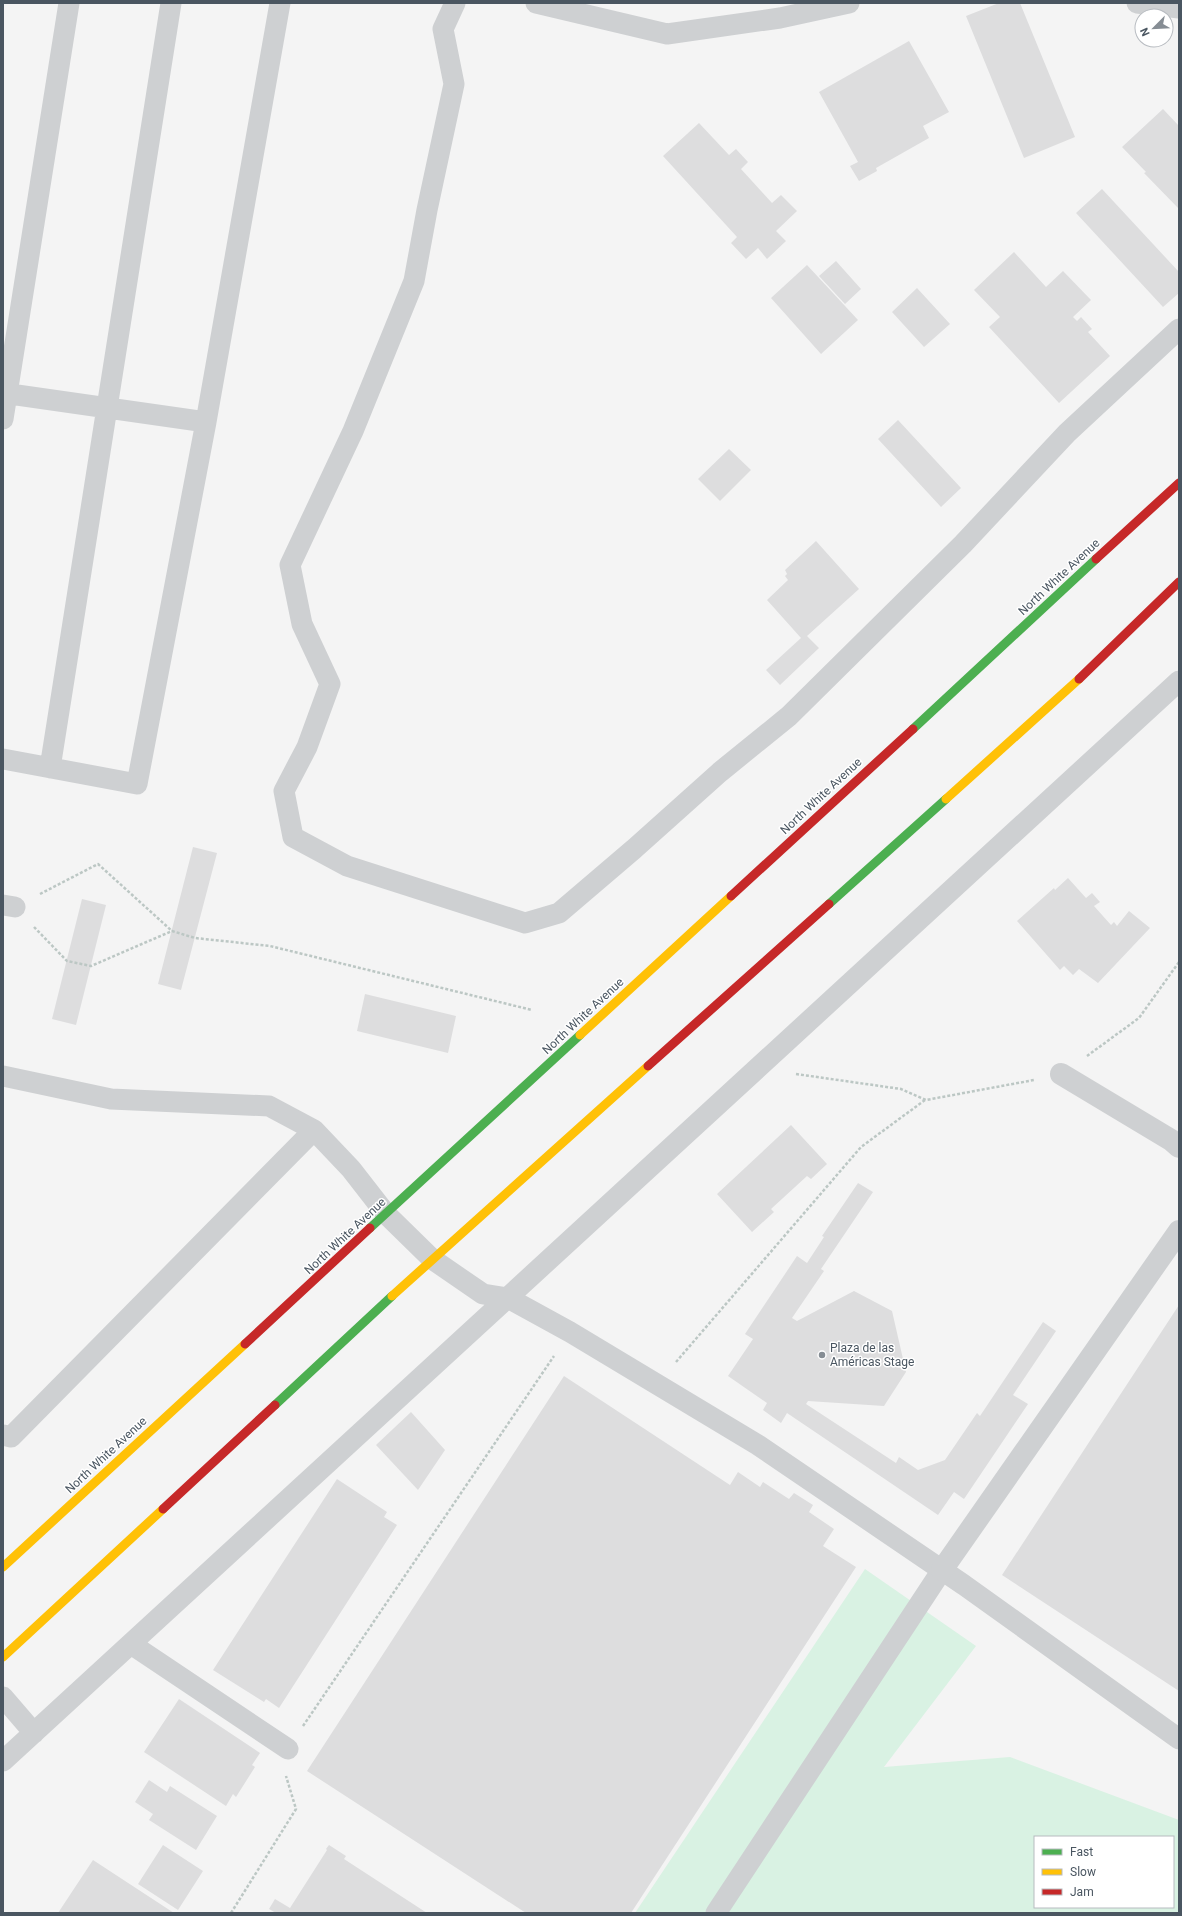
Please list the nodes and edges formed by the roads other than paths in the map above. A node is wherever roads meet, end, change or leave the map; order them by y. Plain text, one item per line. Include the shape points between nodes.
1 (69, 3) edge
2 (172, 3) edge
3 (280, 3) edge
4 (455, 3) edge
5 (536, 3) edge
6 (849, 3) edge
7 (1137, 3) edge
8 (1179, 8) edge
9 (1179, 329) edge
10 (5, 393) edge
11 (109, 408) junction
12 (3, 419) edge
13 (206, 422) junction
14 (1179, 483) edge
15 (1179, 582) edge
16 (1179, 681) edge
17 (3, 759) edge
18 (50, 768) junction
19 (1062, 1074) road end
20 (3, 1076) edge
21 (314, 1130) junction
22 (1179, 1147) edge
23 (386, 1214) junction
24 (1179, 1231) edge
25 (432, 1259) junction
26 (508, 1298) junction
27 (6, 1439) edge
28 (3, 1567) edge
29 (942, 1570) junction
30 (131, 1644) junction
31 (3, 1657) edge
32 (3, 1697) edge
33 (34, 1733) junction
34 (1179, 1739) edge
35 (288, 1749) road end
36 (3, 1761) edge
37 (716, 1913) edge

1 - 10 lane
2 - 11 lane
3 - 13 lane
4 - 9 lane via 443,29 454,84 414,281 353,431 290,566 302,624 330,684 307,747 284,791 293,837 347,866 525,923 559,913 634,850 720,772 789,716 963,544 1067,433
5 - 6 lane via 667,34 780,18
7 - 8 lane
10 - 11 lane
10 - 12 lane
11 - 13 lane
11 - 18 lane
13 - 18 lane via 137,784
14 - 23 main road, North White Avenue
15 - 25 main road via 1054,703
16 - 26 lane
17 - 18 lane
19 - 22 street
20 - 21 lane via 111,1099 269,1106
21 - 23 lane via 351,1169
21 - 27 lane
23 - 25 lane
23 - 28 main road, North White Avenue
24 - 29 street
25 - 26 lane via 482,1294
25 - 31 main road
26 - 29 lane via 758,1444
26 - 30 lane
29 - 34 lane
29 - 37 lane
30 - 33 lane
30 - 35 lane
32 - 33 lane
33 - 36 lane

